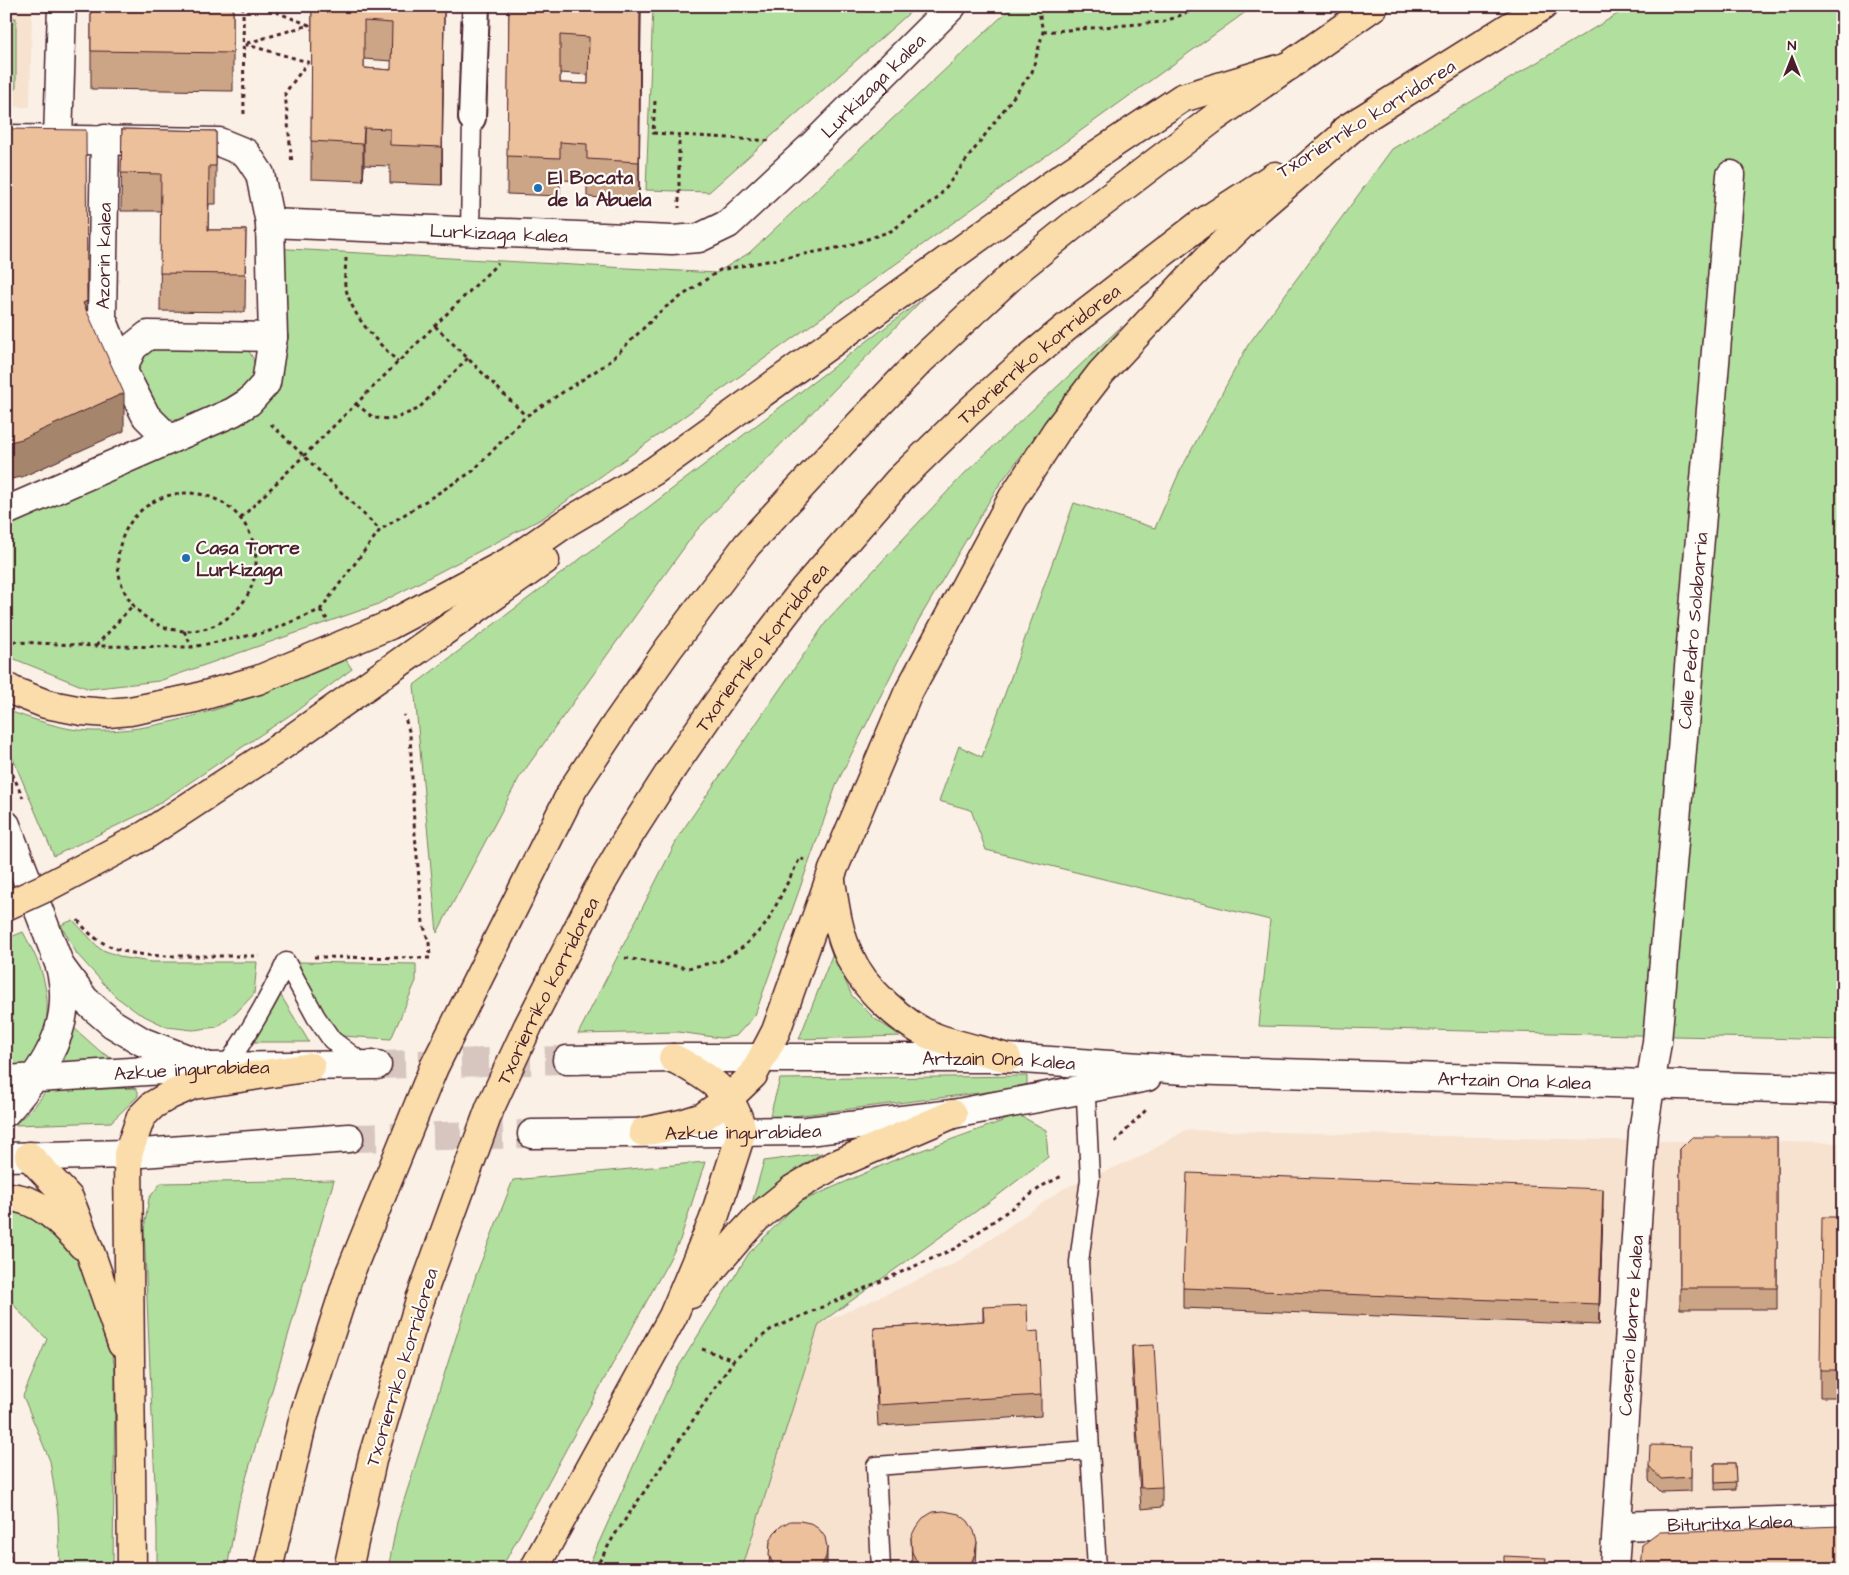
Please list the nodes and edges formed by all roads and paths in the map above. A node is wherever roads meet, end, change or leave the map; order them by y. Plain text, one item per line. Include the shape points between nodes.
1 (62, 6) edge
2 (243, 6) edge
3 (261, 6) edge
4 (476, 6) edge
5 (952, 6) edge
6 (1038, 6) edge
7 (1204, 6) edge
8 (1374, 6) edge
9 (1543, 6) edge
10 (1043, 32) junction
11 (244, 44) junction
12 (1289, 66) junction
13 (655, 101) dead end
14 (472, 118) joint
15 (1360, 121) junction
16 (244, 123) dead end
17 (679, 134) junction
18 (6, 139) edge
19 (105, 139) junction
20 (58, 140) junction
21 (814, 144) junction
22 (283, 149) dead end
23 (290, 154) junction
24 (292, 173) dead end
25 (1731, 175) dead end
26 (679, 211) dead end
27 (270, 223) junction
28 (348, 227) junction
29 (470, 232) junction
30 (526, 234) junction
31 (435, 326) junction
32 (273, 337) junction
33 (468, 358) junction
34 (398, 362) junction
35 (122, 369) junction
36 (249, 402) junction
37 (356, 404) junction
38 (526, 416) junction
39 (169, 439) junction
40 (304, 456) junction
41 (654, 471) junction
42 (6, 511) edge
43 (241, 518) junction
44 (380, 530) junction
45 (133, 605) junction
46 (320, 610) junction
47 (329, 621) dead end
48 (184, 631) junction
49 (6, 639) edge
50 (96, 646) junction
51 (192, 647) junction
52 (6, 687) edge
53 (404, 715) dead end
54 (6, 759) edge
55 (25, 803) dead end
56 (6, 825) edge
57 (832, 875) junction
58 (6, 906) edge
59 (74, 915) dead end
60 (263, 956) dead end
61 (305, 957) dead end
62 (625, 958) dead end
63 (60, 966) junction
64 (674, 1058) junction
65 (763, 1058) junction
66 (1007, 1058) junction
67 (567, 1060) tunnel mouth
68 (371, 1065) joint
69 (311, 1066) junction
70 (217, 1067) junction
71 (1085, 1076) junction
72 (34, 1079) junction
73 (6, 1080) edge
74 (1652, 1084) junction
75 (1843, 1090) edge
76 (729, 1098) junction
77 (1150, 1105) dead end
78 (6, 1112) edge
79 (953, 1114) junction
80 (742, 1131) junction
81 (643, 1132) junction
82 (532, 1134) tunnel mouth
83 (349, 1138) tunnel mouth
84 (128, 1154) junction
85 (18, 1156) edge
86 (1090, 1162) junction
87 (6, 1196) edge
88 (92, 1257) junction
89 (673, 1316) junction
90 (702, 1349) dead end
91 (734, 1360) junction
92 (130, 1371) junction
93 (1090, 1450) junction
94 (1843, 1519) edge
95 (1618, 1526) junction
96 (132, 1569) edge
97 (268, 1569) edge
98 (348, 1569) edge
99 (534, 1569) edge
100 (595, 1569) edge
101 (881, 1569) edge
102 (1098, 1569) edge
103 (1614, 1569) edge

1 - 20 street
2 - 11 path
3 - 11 path via 308,25
4 - 14 street
5 - 21 street, Lurkizaga kalea
6 - 10 path
7 - 10 path via 1163,22
8 - 12 highway
9 - 15 highway, Txorierriko korridorea
10 - 38 path via 1032,72 938,198 891,231 847,246 720,270 662,309 608,363
11 - 16 path
11 - 23 path via 308,62 285,93
12 - 41 highway via 1182,98 1057,181
12 - 97 highway, bridge via 1214,118 1042,250 920,361 747,545 616,724 573,789 438,1058 390,1170 350,1273 304,1412
13 - 17 path via 653,133
14 - 29 lane
15 - 57 highway via 1257,210 1202,265 1101,373 1056,430 1012,499 908,693
15 - 98 highway, Txorierriko korridorea, bridge via 1199,225 1023,363 899,480 804,589 725,692 673,767 596,893 490,1108 420,1300 373,1456
17 - 21 path
17 - 26 path
18 - 20 street
19 - 20 street
19 - 27 street via 219,142 246,153 260,174
19 - 35 street, Azorin kalea via 102,318
21 - 30 street, Lurkizaga kalea via 728,224 699,238 672,240
22 - 23 path
23 - 24 path
25 - 74 street, Calle Pedro Solabarria
27 - 28 street, Lurkizaga kalea
27 - 32 street
28 - 29 street, Lurkizaga kalea
28 - 34 path via 345,284 355,312
29 - 30 street, Lurkizaga kalea
30 - 31 path
31 - 33 path
31 - 34 path
32 - 35 street via 148,335 133,347
32 - 36 street via 266,383
33 - 37 path via 418,409 394,419 374,418
33 - 38 path
34 - 37 path
35 - 39 street, Azorin kalea via 146,416
36 - 39 street
36 - 40 path
37 - 40 path
38 - 44 path via 473,471
39 - 42 street
40 - 43 path
40 - 44 path
41 - 52 highway via 566,523 514,559 408,615 258,680 195,698 108,713 46,704
41 - 58 highway, bridge via 585,532 280,747 144,836
43 - 45 path via 223,502 200,494 176,493 154,501 135,516 123,537 118,560 122,584
43 - 48 path via 252,538 257,560 254,582 244,602 214,625
44 - 46 path
45 - 48 path via 156,623
45 - 50 path
46 - 47 path
46 - 51 path via 267,632
48 - 51 path
49 - 50 path
50 - 51 path
53 - 61 path via 410,734 414,823 423,923 430,958
54 - 55 path
56 - 63 street
57 - 62 path via 800,858 767,923 742,947 720,961 688,968
57 - 65 highway via 776,1031
57 - 66 highway via 837,922 849,956 871,990 900,1017 935,1037
59 - 60 path via 104,944 127,953 146,956
63 - 70 street via 85,1000 113,1024 143,1042
63 - 72 street via 63,1019 47,1060
64 - 65 street
64 - 67 street
64 - 76 highway via 695,1070
65 - 66 street, Artzain Ona kalea
65 - 76 highway via 753,1075
66 - 71 street, Artzain Ona kalea
68 - 69 street, Azkue ingurabidea
68 - 70 lane via 332,1040 286,962 245,1038
69 - 70 street, Azkue ingurabidea
69 - 84 highway via 193,1085 170,1095 141,1117
70 - 72 street, Azkue ingurabidea
71 - 74 street, Artzain Ona kalea via 1185,1070
71 - 79 street, Artzain Ona kalea
71 - 86 lane
72 - 73 street, Azkue ingurabidea
72 - 78 street
74 - 75 street, Artzain Ona kalea
74 - 95 street, Caserio Ibarre kalea via 1643,1132
76 - 80 highway
76 - 81 highway via 702,1117
77 - 86 path via 1102,1155
79 - 80 street, Azkue ingurabidea via 807,1131
79 - 89 highway via 830,1167 793,1189 757,1218
80 - 81 street, Azkue ingurabidea
80 - 89 highway via 713,1221
81 - 82 street, Azkue ingurabidea
83 - 84 street
84 - 85 street
84 - 92 highway
85 - 88 highway via 68,1198
86 - 91 path via 1044,1186 956,1248 770,1330
86 - 93 lane via 1079,1262
87 - 88 highway via 38,1205 64,1225
88 - 92 highway
89 - 99 highway
90 - 91 path
91 - 100 path
92 - 96 highway
93 - 101 lane via 876,1466
93 - 102 lane
94 - 95 street, Bituritxa kalea
95 - 103 street, Caserio Ibarre kalea

